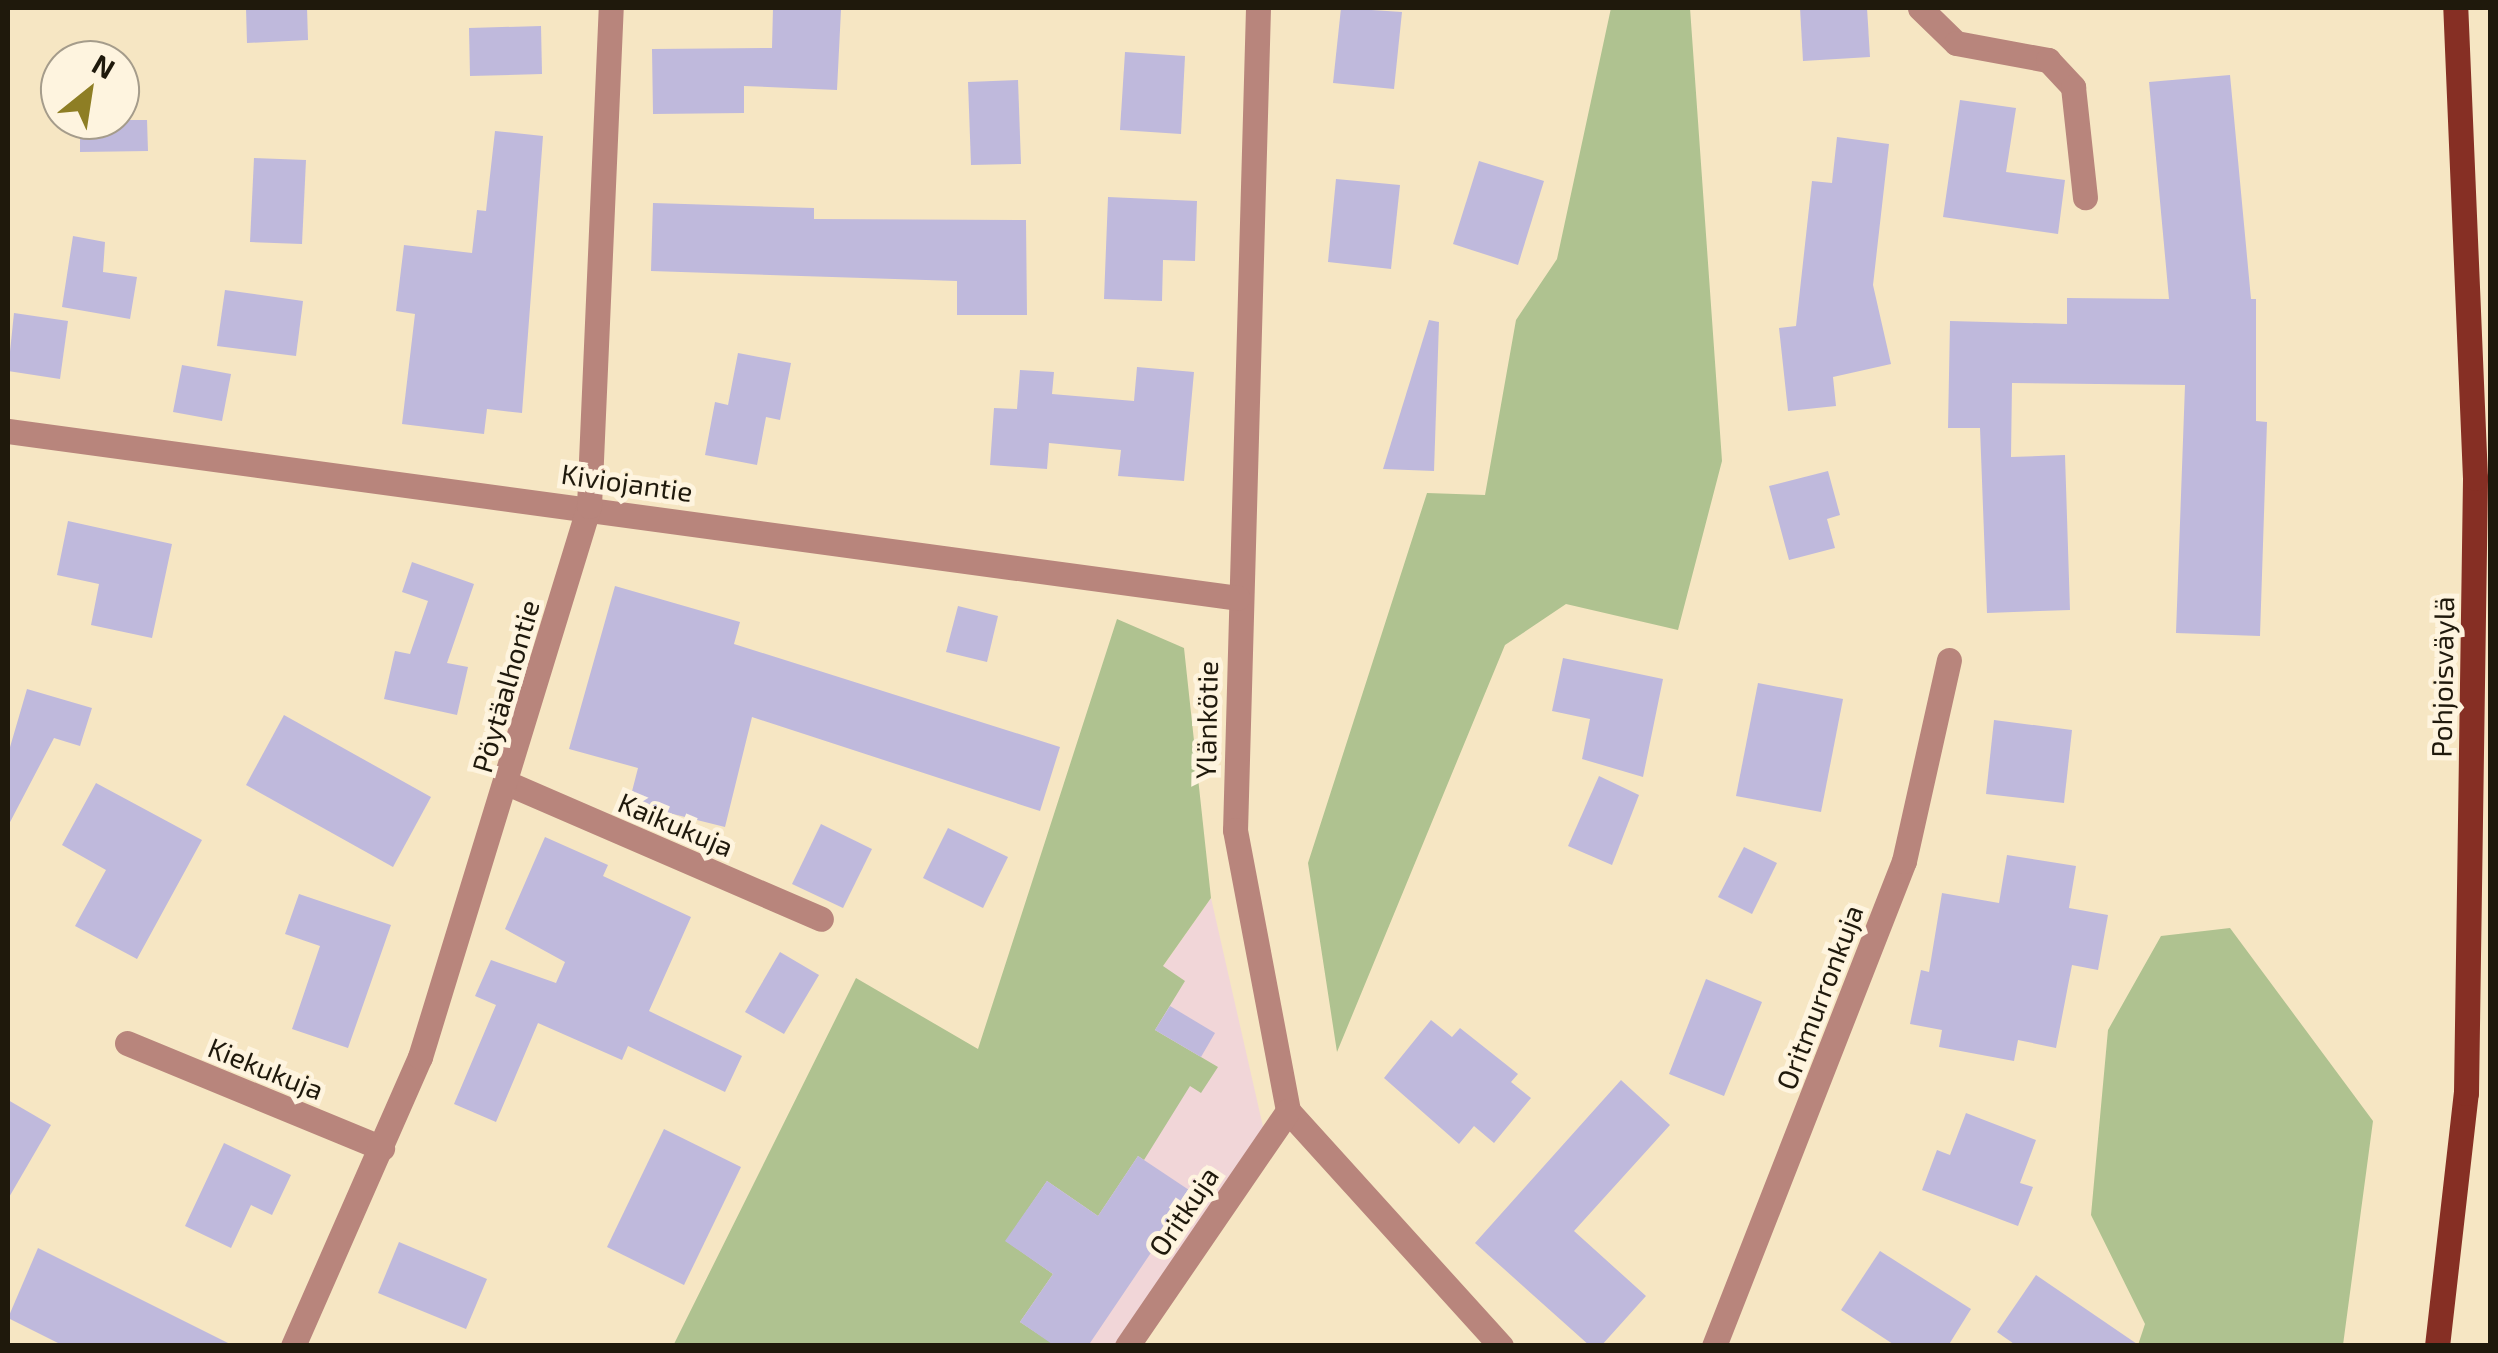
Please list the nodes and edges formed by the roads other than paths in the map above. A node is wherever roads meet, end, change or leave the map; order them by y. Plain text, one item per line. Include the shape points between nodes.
1 (611, 8) edge
2 (1258, 8) edge
3 (1920, 8) edge
4 (2455, 8) edge
5 (2085, 198) dead end
6 (8, 431) edge
7 (589, 506) junction
8 (1238, 598) junction
9 (1949, 660) dead end
10 (508, 784) junction
11 (821, 919) dead end
12 (127, 1043) dead end
13 (1288, 1110) junction
14 (382, 1148) junction
15 (293, 1346) edge
16 (1128, 1346) edge
17 (1501, 1346) edge
18 (1714, 1346) edge
19 (2438, 1346) edge

1 - 7 street, Pöytäalhontie
2 - 8 street, Ylänkötie
3 - 5 street via 1956,43 2048,60 2073,87
4 - 19 main road, Pohjoisväylä via 2475,478 2466,1093
6 - 7 street, Kiviojantie
7 - 8 street, Kiviojantie
7 - 10 street, Pöytäalhontie
8 - 13 street, Ylänkötie via 1235,830
9 - 18 street, Oritmurronkuja via 1904,861
10 - 11 street, Kaikukuja
10 - 14 street, Pöytäalhontie via 420,1056
12 - 14 street, Kiekukuja
13 - 16 street, Oritkuja
13 - 17 street
14 - 15 street, Pöytäalhontie

